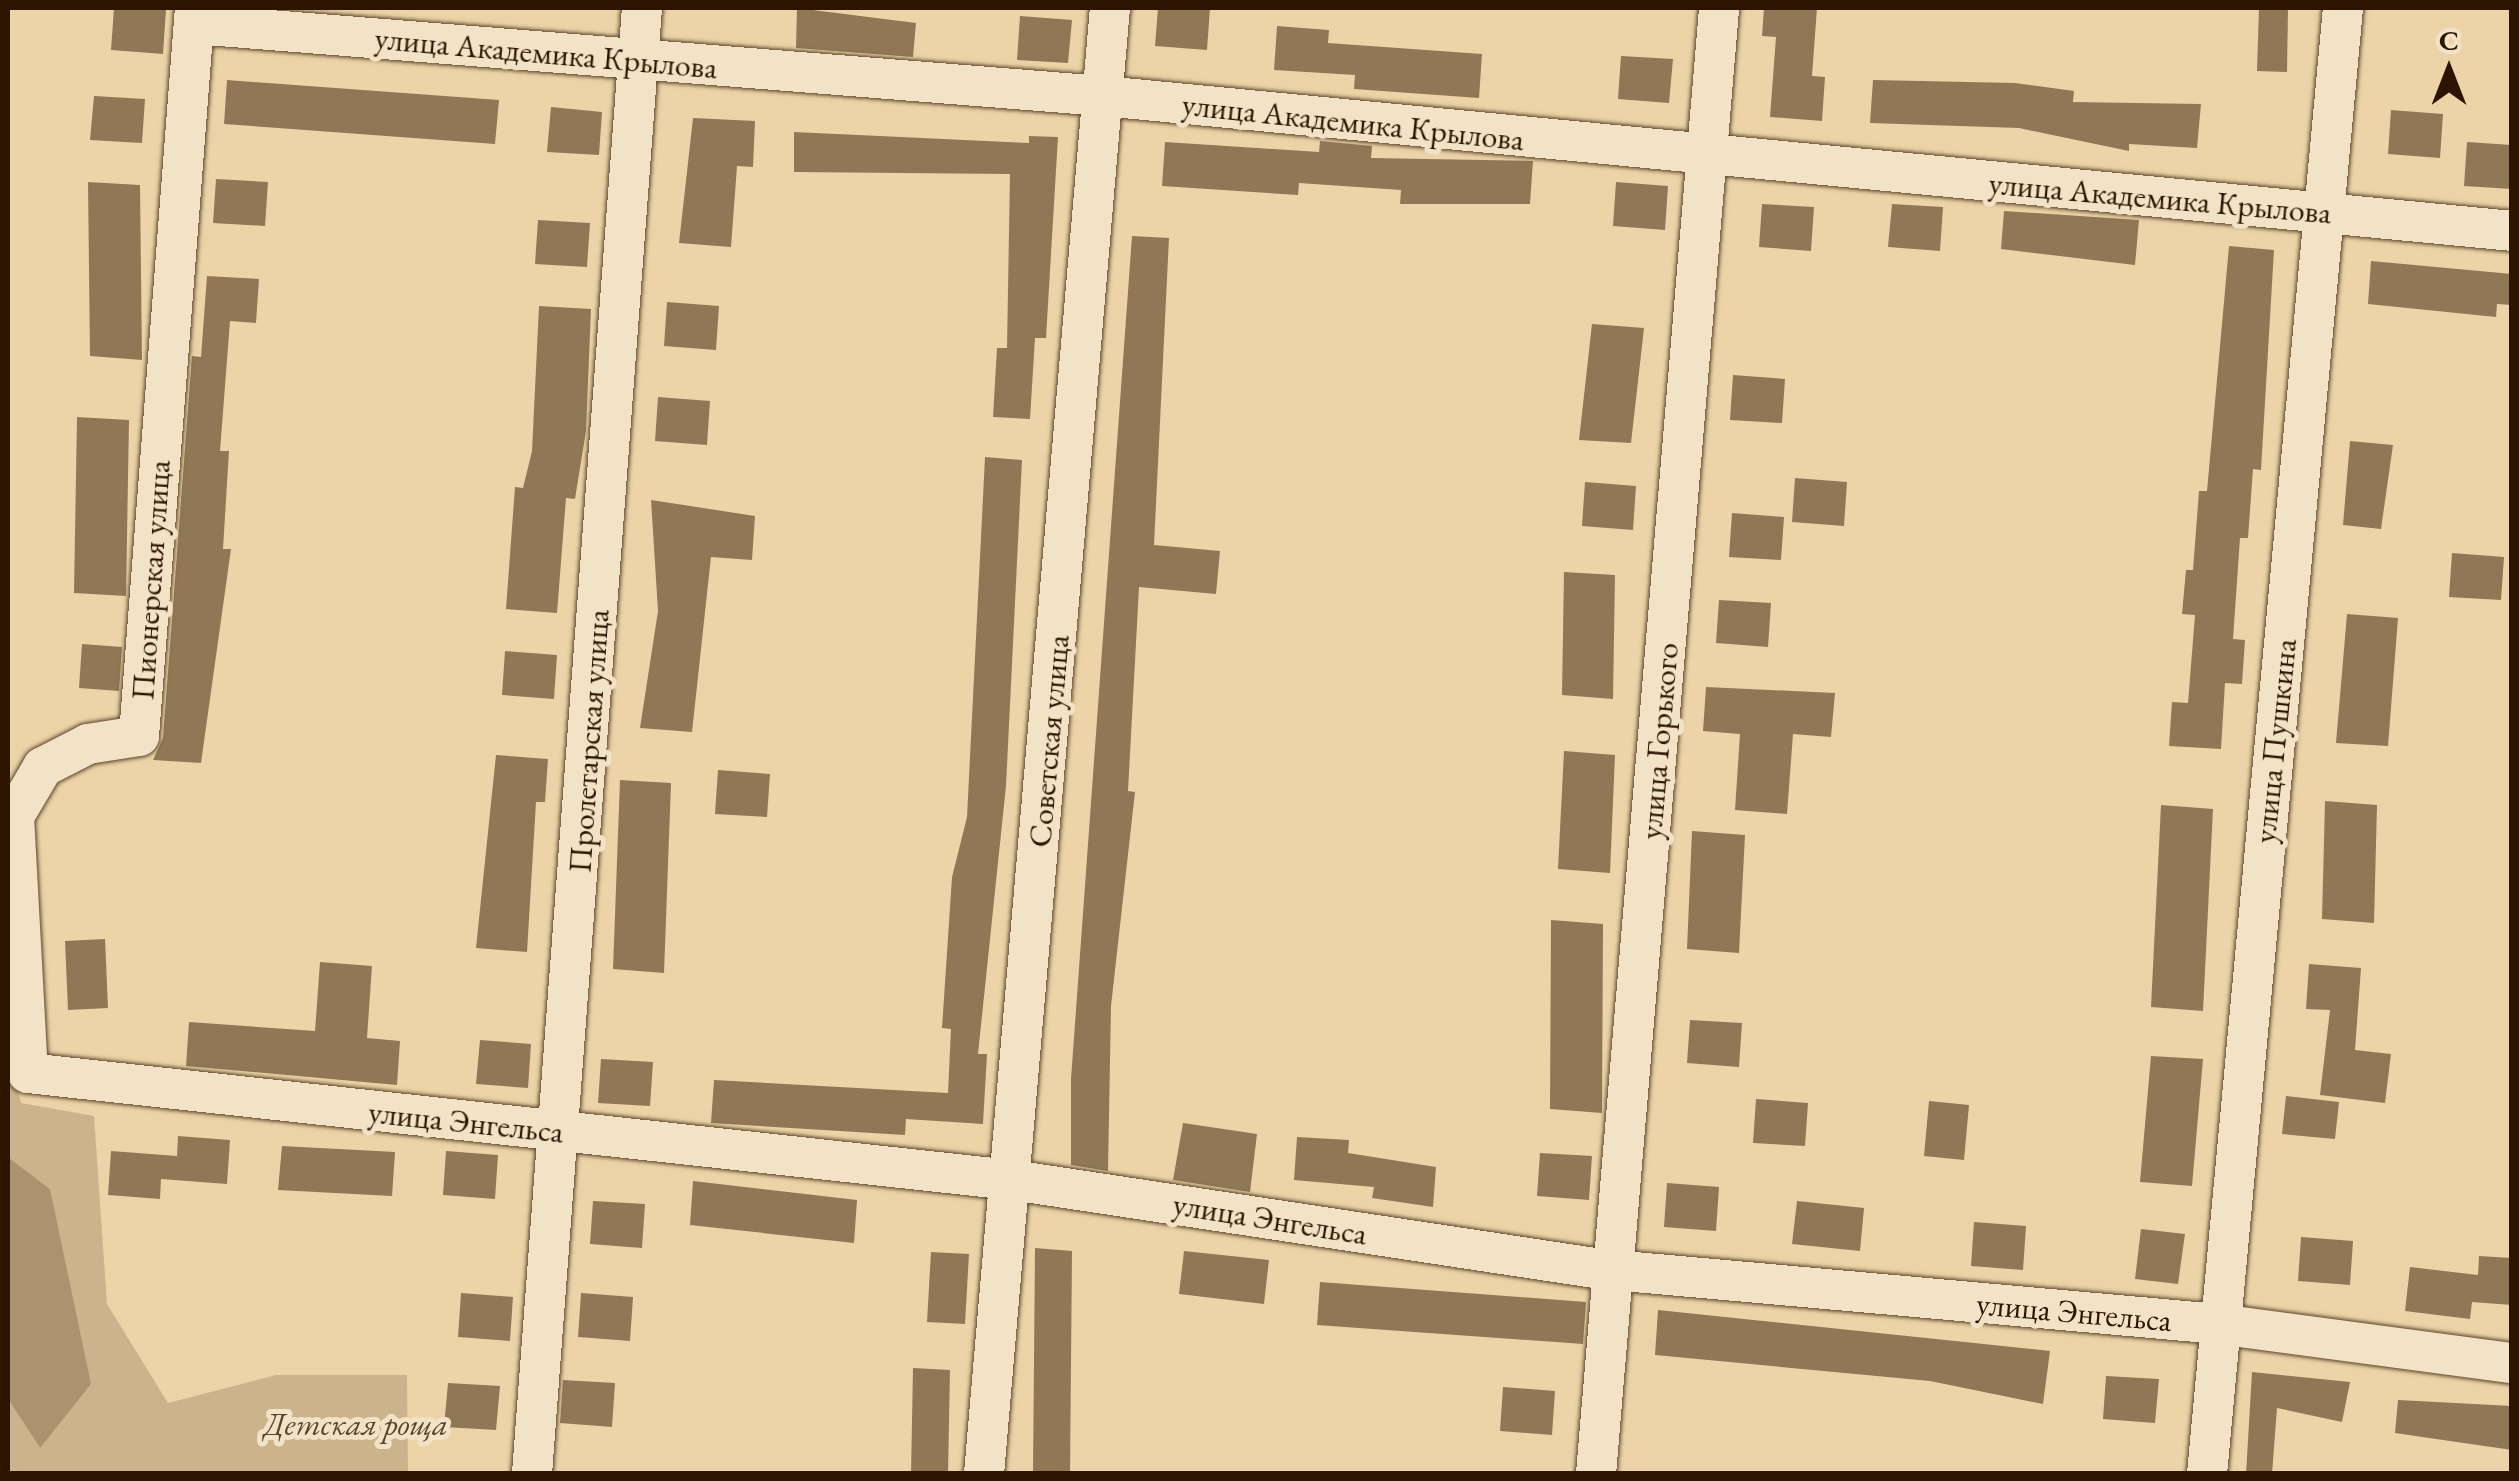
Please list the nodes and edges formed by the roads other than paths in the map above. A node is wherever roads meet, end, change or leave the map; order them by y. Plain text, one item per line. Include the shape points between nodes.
1 (642, 8) edge
2 (1110, 8) edge
3 (1719, 8) edge
4 (2342, 8) edge
5 (195, 16) edge
6 (638, 62) junction
7 (1103, 96) junction
8 (1707, 160) junction
9 (2326, 212) junction
10 (2512, 231) edge
11 (28, 1074) joint
12 (560, 1133) junction
13 (1012, 1180) junction
14 (1615, 1270) junction
15 (2218, 1324) junction
16 (2512, 1363) edge
17 (532, 1474) edge
18 (984, 1474) edge
19 (1596, 1474) edge
20 (2207, 1474) edge

1 - 6 street, Пролетарская улица
2 - 7 street, Советская улица
3 - 8 street, улица Горького
4 - 9 street, улица Пушкина
5 - 6 street, улица Академика Крылова
5 - 11 street, Пионерская улица via 138,736 88,744 43,767 14,816
6 - 7 street, улица Академика Крылова
6 - 12 street, Пролетарская улица
7 - 8 street, улица Академика Крылова
7 - 13 street, Советская улица
8 - 9 street, улица Академика Крылова
8 - 14 street, улица Горького
9 - 10 street, улица Академика Крылова
9 - 15 street, улица Пушкина
11 - 12 street, улица Энгельса
12 - 13 street, улица Энгельса
12 - 17 street, Пролетарская улица
13 - 14 street, улица Энгельса
13 - 18 street, Советская улица
14 - 15 street, улица Энгельса
14 - 19 street, улица Горького
15 - 16 street, улица Энгельса
15 - 20 street, улица Пушкина

